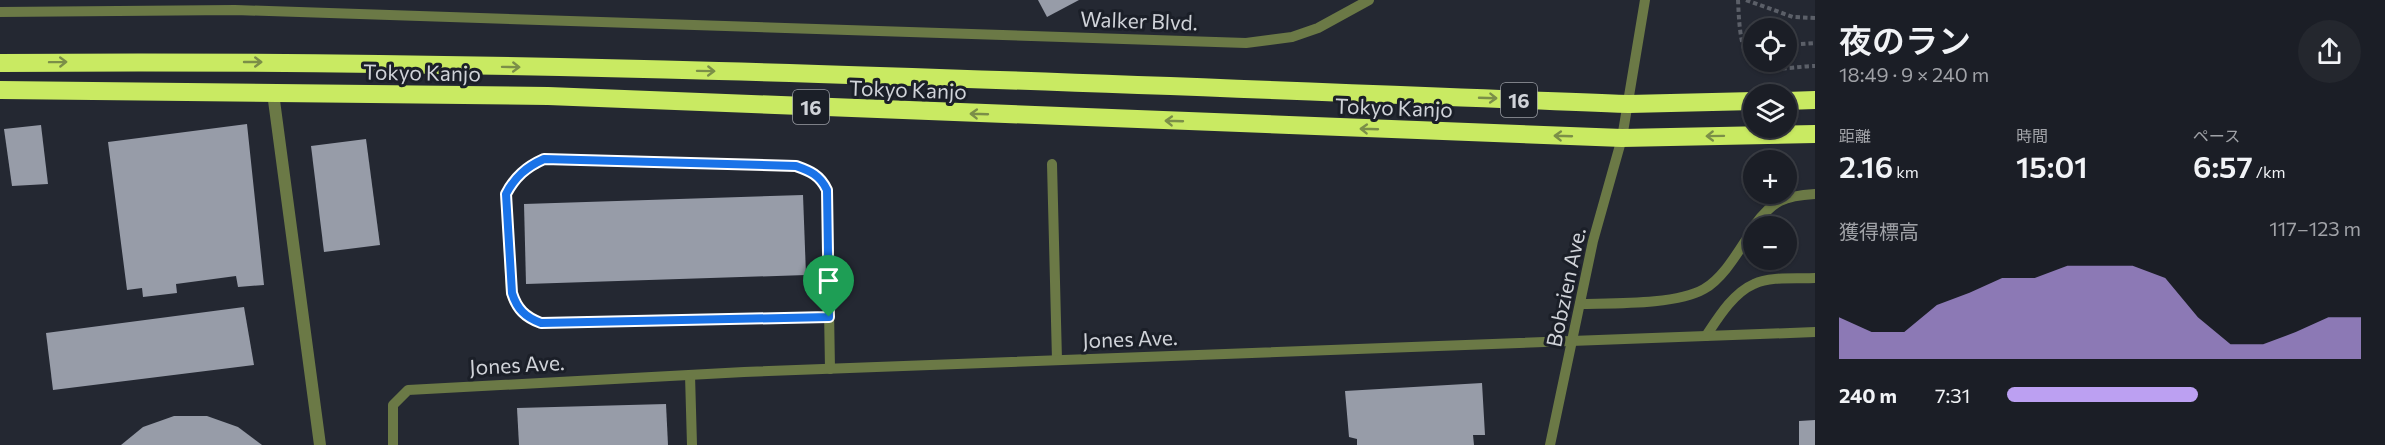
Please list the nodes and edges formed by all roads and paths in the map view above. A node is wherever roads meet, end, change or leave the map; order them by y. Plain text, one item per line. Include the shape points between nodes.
1 (1369, 0) edge
2 (1645, 0) edge
3 (1738, 0) edge
4 (1746, 0) edge
5 (235, 5) edge
6 (0, 12) edge
7 (1815, 18) edge
8 (1743, 43) edge
9 (1815, 43) edge
10 (1797, 44) edge
11 (0, 63) edge
12 (1815, 66) edge
13 (1797, 67) edge
14 (0, 90) edge
15 (273, 93) junction
16 (1797, 100) edge
17 (1815, 100) edge
18 (1743, 101) edge
19 (1629, 104) junction
20 (1815, 134) edge
21 (1622, 138) junction
22 (1052, 164) dead end
23 (1815, 194) edge
24 (1763, 216) edge
25 (1743, 242) edge
26 (1815, 278) edge
27 (1580, 304) junction
28 (829, 317) junction
29 (1815, 332) edge
30 (1706, 336) junction
31 (1572, 341) junction
32 (1057, 360) junction
33 (830, 369) junction
34 (690, 375) junction
35 (320, 445) edge
36 (393, 445) edge
37 (692, 445) edge
38 (1550, 445) edge

1 - 5 lane, Walker Blvd. via 1318,28 1292,37 1246,43
2 - 19 lane, Bobzien Ave.
3 - 8 path
4 - 7 path via 1793,17
5 - 6 lane, Walker Blvd.
9 - 10 path
11 -> 19 highway, Tokyo Kanjo / 16 via 283,62 849,73
12 - 13 path
14 - 15 highway, Tokyo Kanjo / 16
21 -> 15 highway, Tokyo Kanjo / 16 via 548,96
15 - 35 street
16 - 17 highway
18 - 19 highway, Tokyo Kanjo / 16
19 - 21 lane, Bobzien Ave.
20 -> 21 highway, Tokyo Kanjo / 16
21 - 27 lane, Bobzien Ave.
22 - 32 lane
23 - 24 lane via 1789,196 1774,203
25 - 27 lane via 1705,289 1673,298
26 - 30 lane via 1752,284 1719,315
27 - 31 lane, Bobzien Ave.
28 - 28 lane via 827,190 821,178 796,166 544,159 520,173 506,194 512,293 516,306 527,318 541,323
28 - 33 lane
29 - 30 lane, Jones Ave.
30 - 31 lane, Jones Ave.
31 - 32 lane, Jones Ave.
31 - 38 lane, Bobzien Ave.
32 - 33 lane, Jones Ave.
33 - 34 lane, Jones Ave.
34 - 36 lane, Jones Ave. via 408,390 393,405
34 - 37 lane

